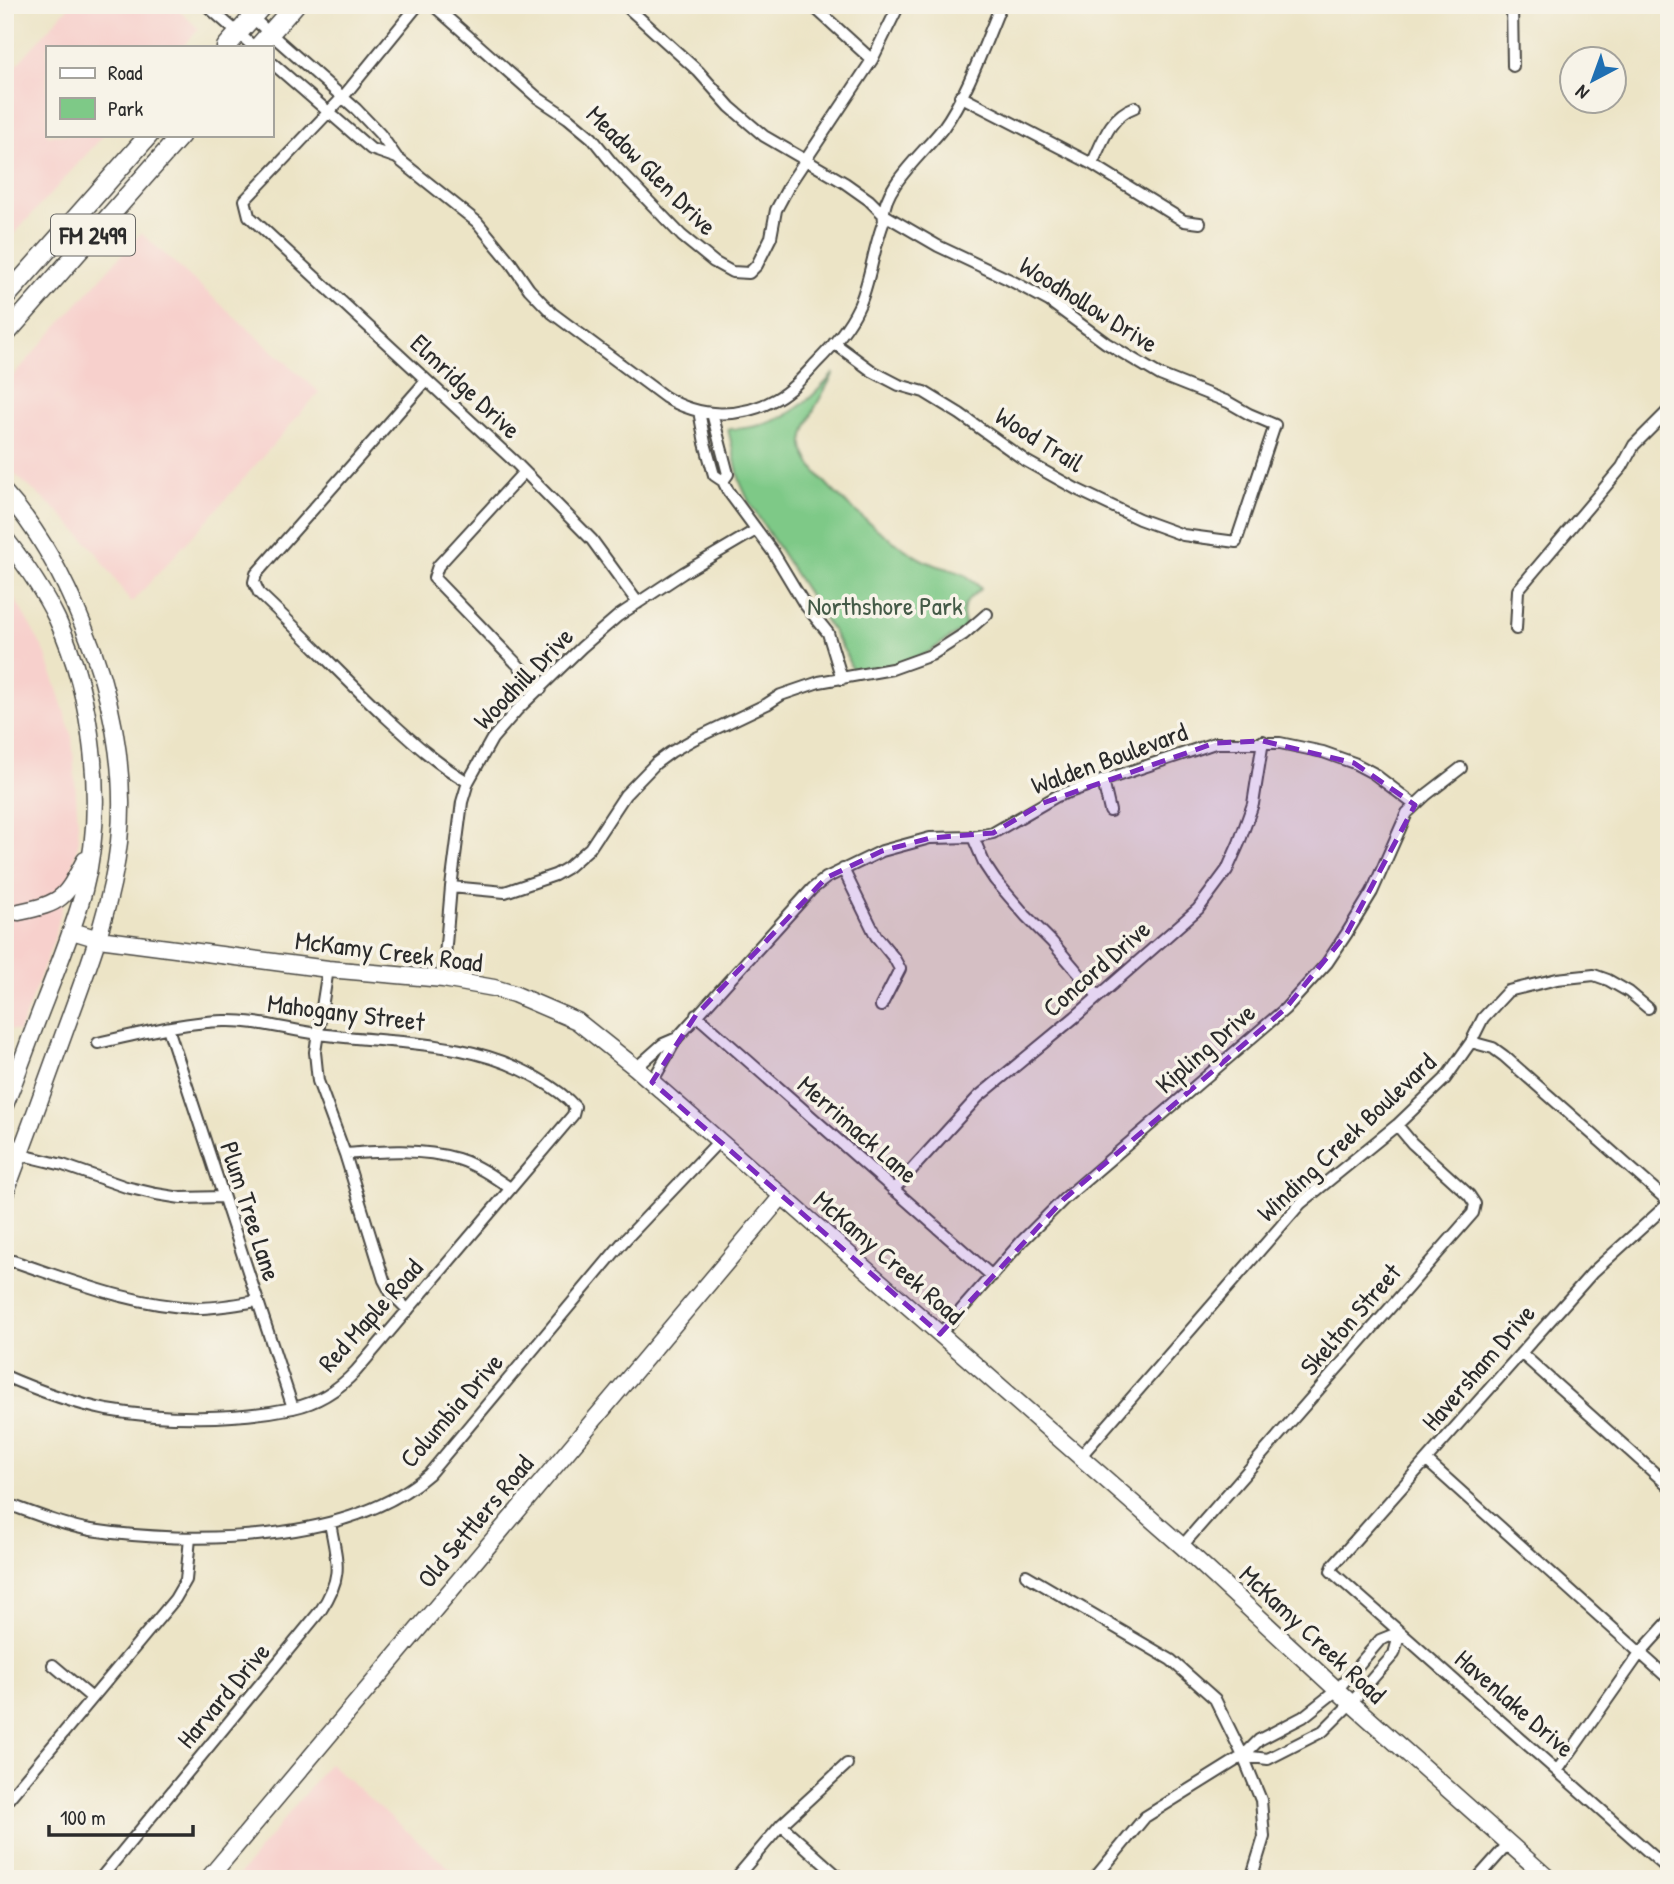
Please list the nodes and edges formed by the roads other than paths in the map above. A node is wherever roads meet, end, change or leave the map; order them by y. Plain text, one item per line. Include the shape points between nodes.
1 (206, 5) edge
2 (238, 5) edge
3 (295, 5) edge
4 (418, 5) edge
5 (433, 5) edge
6 (625, 5) edge
7 (812, 5) edge
8 (899, 5) edge
9 (1002, 5) edge
10 (1512, 5) edge
11 (258, 11) edge
12 (239, 33) junction
13 (261, 43) edge
14 (227, 46) edge
15 (273, 51) edge
16 (872, 60) junction
17 (273, 64) edge
18 (1513, 66) dead end
19 (960, 96) junction
20 (343, 97) junction
21 (1135, 107) dead end
22 (329, 113) junction
23 (148, 136) edge
24 (180, 136) edge
25 (397, 158) junction
26 (806, 161) junction
27 (1092, 164) junction
28 (122, 165) junction
29 (82, 211) junction
30 (883, 214) junction
31 (1200, 223) dead end
32 (101, 226) junction
33 (66, 266) junction
34 (5, 298) edge
35 (5, 335) edge
36 (834, 343) junction
37 (426, 381) junction
38 (1669, 410) edge
39 (699, 411) junction
40 (712, 414) junction
41 (524, 472) junction
42 (723, 481) junction
43 (5, 493) edge
44 (755, 530) junction
45 (5, 538) edge
46 (1236, 542) joint
47 (638, 603) junction
48 (988, 614) dead end
49 (1516, 629) dead end
50 (842, 679) junction
51 (541, 689) junction
52 (111, 718) junction
53 (89, 724) junction
54 (1263, 741) junction
55 (1461, 768) dead end
56 (1102, 781) junction
57 (468, 782) junction
58 (1415, 805) junction
59 (1110, 811) dead end
60 (973, 837) junction
61 (91, 849) junction
62 (843, 869) junction
63 (450, 887) junction
64 (19, 912) dead end
65 (72, 931) junction
66 (99, 939) junction
67 (328, 969) junction
68 (443, 979) junction
69 (1098, 996) junction
70 (881, 1006) dead end
71 (1648, 1008) dead end
72 (695, 1015) junction
73 (168, 1028) junction
74 (319, 1034) junction
75 (677, 1038) junction
76 (1471, 1042) junction
77 (98, 1043) dead end
78 (636, 1068) junction
79 (652, 1082) junction
80 (5, 1105) edge
81 (575, 1107) joint
82 (1397, 1125) junction
83 (719, 1141) junction
84 (12, 1153) edge
85 (345, 1154) junction
86 (510, 1188) junction
87 (893, 1189) junction
88 (5, 1194) edge
89 (782, 1196) junction
90 (222, 1197) junction
91 (1669, 1203) edge
92 (6, 1263) edge
93 (992, 1276) junction
94 (257, 1301) junction
95 (408, 1310) junction
96 (940, 1334) junction
97 (1521, 1353) junction
98 (5, 1376) edge
99 (293, 1408) junction
100 (1080, 1457) junction
101 (1427, 1461) junction
102 (1669, 1486) edge
103 (5, 1503) edge
104 (330, 1523) junction
105 (190, 1538) junction
106 (1182, 1546) junction
107 (1331, 1571) joint
108 (1026, 1575) dead end
109 (1669, 1621) edge
110 (1400, 1632) junction
111 (1640, 1653) junction
112 (53, 1665) dead end
113 (1669, 1679) edge
114 (1337, 1690) junction
115 (92, 1699) junction
116 (1351, 1703) junction
117 (1243, 1756) junction
118 (847, 1764) dead end
119 (1557, 1771) junction
120 (5, 1803) edge
121 (781, 1825) junction
122 (1509, 1843) junction
123 (1669, 1870) edge
124 (100, 1879) edge
125 (208, 1879) edge
126 (735, 1879) edge
127 (841, 1879) edge
128 (1094, 1879) edge
129 (1251, 1879) edge
130 (1477, 1879) edge
131 (1549, 1879) edge

1 - 12 street
2 - 11 street
3 - 13 main road
4 - 20 street
5 - 26 street, Meadow Glen Drive via 538,98 592,138 682,236 732,272 749,273 757,265 771,237 776,210
6 - 26 street, Woodhollow Drive via 698,71 730,107 764,136
7 - 16 street
8 - 16 street
9 - 19 street
10 - 18 street
11 - 12 main road
11 - 13 street
12 - 13 street
12 - 14 main road
15 - 20 street
16 - 26 street
17 - 22 street
19 - 27 street
19 - 30 street via 945,124 893,188
20 - 22 street
20 - 25 street
21 - 27 street via 1115,118
22 - 25 street via 371,149
22 - 37 street, Elmridge Drive via 245,200 248,216
23 - 28 main road, FM 2499
24 - 32 main road, FM 2499
25 - 39 street via 477,222 552,313 665,397
26 - 30 street, Woodhollow Drive via 845,183
27 - 31 street via 1184,221
28 - 29 main road, FM 2499
28 - 32 main road via 99,216
29 - 33 main road via 81,233
29 - 34 main road, FM 2499
30 - 36 street via 859,307
30 - 46 street, Woodhollow Drive via 1049,301 1160,375 1275,425
32 - 33 main road, FM 2499
33 - 35 main road, FM 2499
36 - 40 street via 777,399 749,411
36 - 46 street, Wood Trail via 872,371 924,392 1076,489 1183,535
37 - 41 street, Elmridge Drive
37 - 57 street via 256,574 256,585 382,713 449,772
38 - 49 street via 1634,444 1622,467 1518,590
39 - 40 street
39 - 42 street via 710,465
40 - 42 street via 728,474
41 - 47 street, Elmridge Drive via 592,540
41 - 51 street via 438,566 434,578
42 - 44 street
43 - 52 street via 45,546 72,598 93,648
44 - 47 street, Woodhill Drive
44 - 50 street via 828,633
45 - 53 street via 58,621
47 - 51 street, Woodhill Drive via 591,639
48 - 50 street via 931,655
50 - 63 street via 781,695 671,752 625,795 590,848 555,875 505,892
51 - 57 street, Woodhill Drive via 492,739
52 - 53 street
52 - 66 street via 121,778 120,841
53 - 61 street via 94,774
54 - 56 street, Walden Boulevard via 1215,743
54 - 58 street, Walden Boulevard via 1354,762
54 - 69 street, Concord Drive via 1253,803 1227,870 1198,909
55 - 58 street, Kipling Drive
56 - 59 street
56 - 60 street, Walden Boulevard via 1043,803 993,833
57 - 63 street, Woodhill Drive
58 - 93 street, Kipling Drive via 1407,813 1372,892 1327,963 1285,1009 1064,1199
60 - 62 street, Walden Boulevard via 930,838 882,851
60 - 69 street via 995,880
61 - 64 street via 67,893 43,907
61 - 65 street
62 - 70 street via 876,936 900,970
62 - 72 street, Walden Boulevard via 811,889
63 - 68 street, Woodhill Drive
65 - 66 street, McKamy Creek Road
65 - 80 street
66 - 67 street, McKamy Creek Road
66 - 84 street
67 - 68 street, McKamy Creek Road
67 - 74 street
68 - 78 street, McKamy Creek Road via 514,994 556,1011 577,1021
69 - 87 street, Concord Drive via 978,1097
71 - 76 street, Winding Creek Boulevard via 1629,992 1594,975 1557,979 1508,991 1483,1018
72 - 75 street, Walden Boulevard
72 - 87 street, Merrimack Lane
73 - 74 street, Mahogany Street via 224,1021
73 - 77 street, Mahogany Street
73 - 90 street, Plum Tree Lane
74 - 81 street, Mahogany Street via 461,1049 491,1057 517,1066
74 - 85 street via 315,1052 318,1081
75 - 78 street, Walden Boulevard
75 - 79 street, Walden Boulevard
76 - 82 street, Winding Creek Boulevard via 1446,1079
76 - 91 street via 1504,1056
78 - 79 street, McKamy Creek Road
79 - 83 street, McKamy Creek Road
81 - 86 street, Red Maple Road
82 - 100 street, Winding Creek Boulevard via 1301,1203
82 - 106 street, Skelton Street via 1468,1195 1475,1204 1474,1213
83 - 89 street, McKamy Creek Road
83 - 104 street, Columbia Drive via 623,1241 429,1474 394,1498
84 - 88 street
84 - 90 street via 156,1194
85 - 86 street via 403,1151 458,1159
85 - 95 street via 384,1280
86 - 95 street, Red Maple Road
87 - 93 street, Merrimack Lane
89 - 96 street, McKamy Creek Road
89 - 125 street, Old Settlers Road
90 - 94 street, Plum Tree Lane
91 - 97 street, Haversham Drive via 1593,1272
92 - 94 street via 13,1261 103,1292 153,1303 196,1308
93 - 96 street, Kipling Drive
94 - 99 street, Plum Tree Lane
95 - 99 street, Red Maple Road via 346,1381
96 - 100 street, McKamy Creek Road
97 - 101 street, Haversham Drive
97 - 102 street
98 - 99 street, Red Maple Road via 92,1406 148,1415 254,1414
100 - 106 street, McKamy Creek Road
101 - 107 street, Haversham Drive
101 - 111 street
103 - 105 street, Columbia Drive via 91,1530
104 - 105 street, Columbia Drive via 243,1536
104 - 124 street, Harvard Drive via 337,1576 321,1610
105 - 115 street via 182,1588
106 - 114 street, McKamy Creek Road
107 - 110 street, Havenlake Drive
108 - 117 street via 1171,1660 1215,1699
109 - 111 street
110 - 114 street via 1380,1640
110 - 116 street via 1394,1654
110 - 119 street, Havenlake Drive
111 - 113 street
111 - 119 street
112 - 115 street
114 - 116 street, McKamy Creek Road
114 - 117 street via 1303,1717 1259,1740
115 - 120 street
116 - 117 street via 1323,1731 1268,1759
116 - 122 street, McKamy Creek Road
117 - 128 street via 1145,1817
117 - 129 street via 1261,1800 1264,1837
118 - 121 street
119 - 123 street, Havenlake Drive
121 - 126 street
121 - 127 street
122 - 130 street
122 - 131 street, McKamy Creek Road

